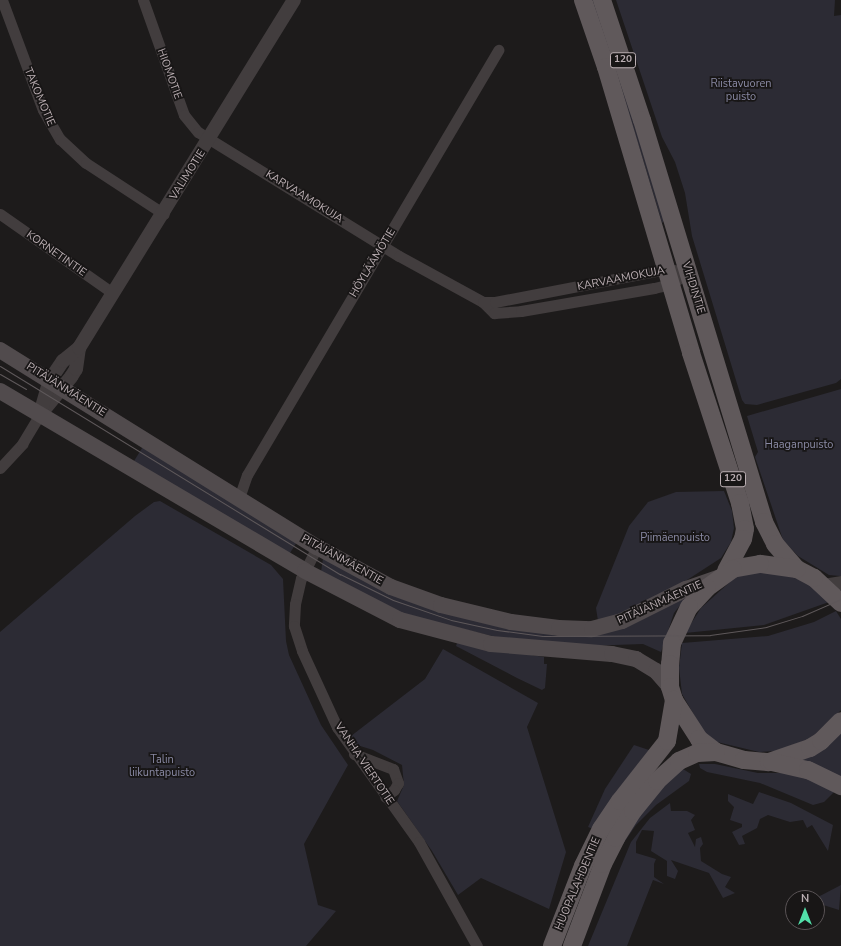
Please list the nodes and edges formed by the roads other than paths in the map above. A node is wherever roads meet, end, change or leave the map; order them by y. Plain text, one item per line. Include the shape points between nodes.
1 (2, 0) edge
2 (143, 0) edge
3 (294, 0) edge
4 (583, 0) edge
5 (602, 0) edge
6 (498, 50) dead end
7 (209, 139) junction
8 (0, 214) edge
9 (164, 214) junction
10 (383, 246) junction
11 (688, 272) junction
12 (668, 277) junction
13 (113, 293) junction
14 (482, 302) junction
15 (79, 348) junction
16 (0, 350) edge
17 (50, 380) junction
18 (63, 389) junction
19 (0, 391) edge
20 (40, 414) junction
21 (0, 468) edge
22 (234, 495) junction
23 (317, 547) junction
24 (797, 569) junction
25 (305, 571) junction
26 (723, 574) junction
27 (833, 585) edge
28 (841, 603) edge
29 (672, 693) junction
30 (841, 720) edge
31 (716, 752) junction
32 (354, 754) junction
33 (769, 762) junction
34 (841, 786) edge
35 (385, 797) junction
36 (477, 946) edge
37 (552, 946) edge
38 (572, 946) edge

1 - 9 street, TAKOMOTIE via 43,110 60,139 86,162
2 - 7 street, HIOMOTIE via 184,115 198,132
3 - 7 street, VALIMOTIE
4 - 12 main road, VIHDINTIE / 120
5 - 11 main road, VIHDINTIE / 120 via 640,113
6 - 10 street, HÖYLÄÄMÖTIE
7 - 9 street, VALIMOTIE
7 - 10 street, KARVAAMOKUJA
8 - 13 street, KORNETINTIE
9 - 13 street, VALIMOTIE
10 - 14 street, KARVAAMOKUJA
10 - 22 street, HÖYLÄÄMÖTIE
11 - 12 street, KARVAAMOKUJA
11 - 24 main road, VIHDINTIE / 120 via 764,522 776,544
12 - 14 street, KARVAAMOKUJA
12 - 14 street, KARVAAMOKUJA via 501,314 494,313
12 - 26 main road, VIHDINTIE / 120 via 740,503 745,529 743,539
13 - 15 street, VALIMOTIE
15 - 17 street, VALIMOTIE via 63,361
15 - 18 street, VALIMOTIE via 76,369
16 - 17 main road, PITÄJÄNMÄENTIE
17 - 18 main road, PITÄJÄNMÄENTIE
17 - 20 street, VALIMOTIE
18 - 20 street, VALIMOTIE
18 - 22 main road, PITÄJÄNMÄENTIE
19 - 20 main road
20 - 21 street via 22,444
20 - 25 main road
22 - 23 main road, PITÄJÄNMÄENTIE
23 - 25 street, VANHA VIERTOTIE
23 - 26 main road, PITÄJÄNMÄENTIE via 391,587 440,605 511,622 559,628 592,629 622,621 686,589
24 - 26 main road via 755,564
24 - 27 main road
25 - 29 main road via 380,611 425,628 497,645 612,654 636,659 656,670
25 - 32 street, VANHA VIERTOTIE via 295,604 296,634 326,705
26 - 29 main road, HUOPALAHDENTIE via 698,597 681,620 670,652
27 - 28 main road
29 - 31 main road via 700,739
29 - 37 main road, HUOPALAHDENTIE via 667,741 620,800 601,829 583,866
30 - 33 main road via 810,748
31 - 33 main road via 744,760
31 - 38 main road, HUOPALAHDENTIE via 697,753 679,761 633,810 603,864
32 - 35 street, VANHA VIERTOTIE
32 - 35 street via 393,769 398,783
33 - 34 main road via 808,770
35 - 36 street, VANHA VIERTOTIE via 430,859

